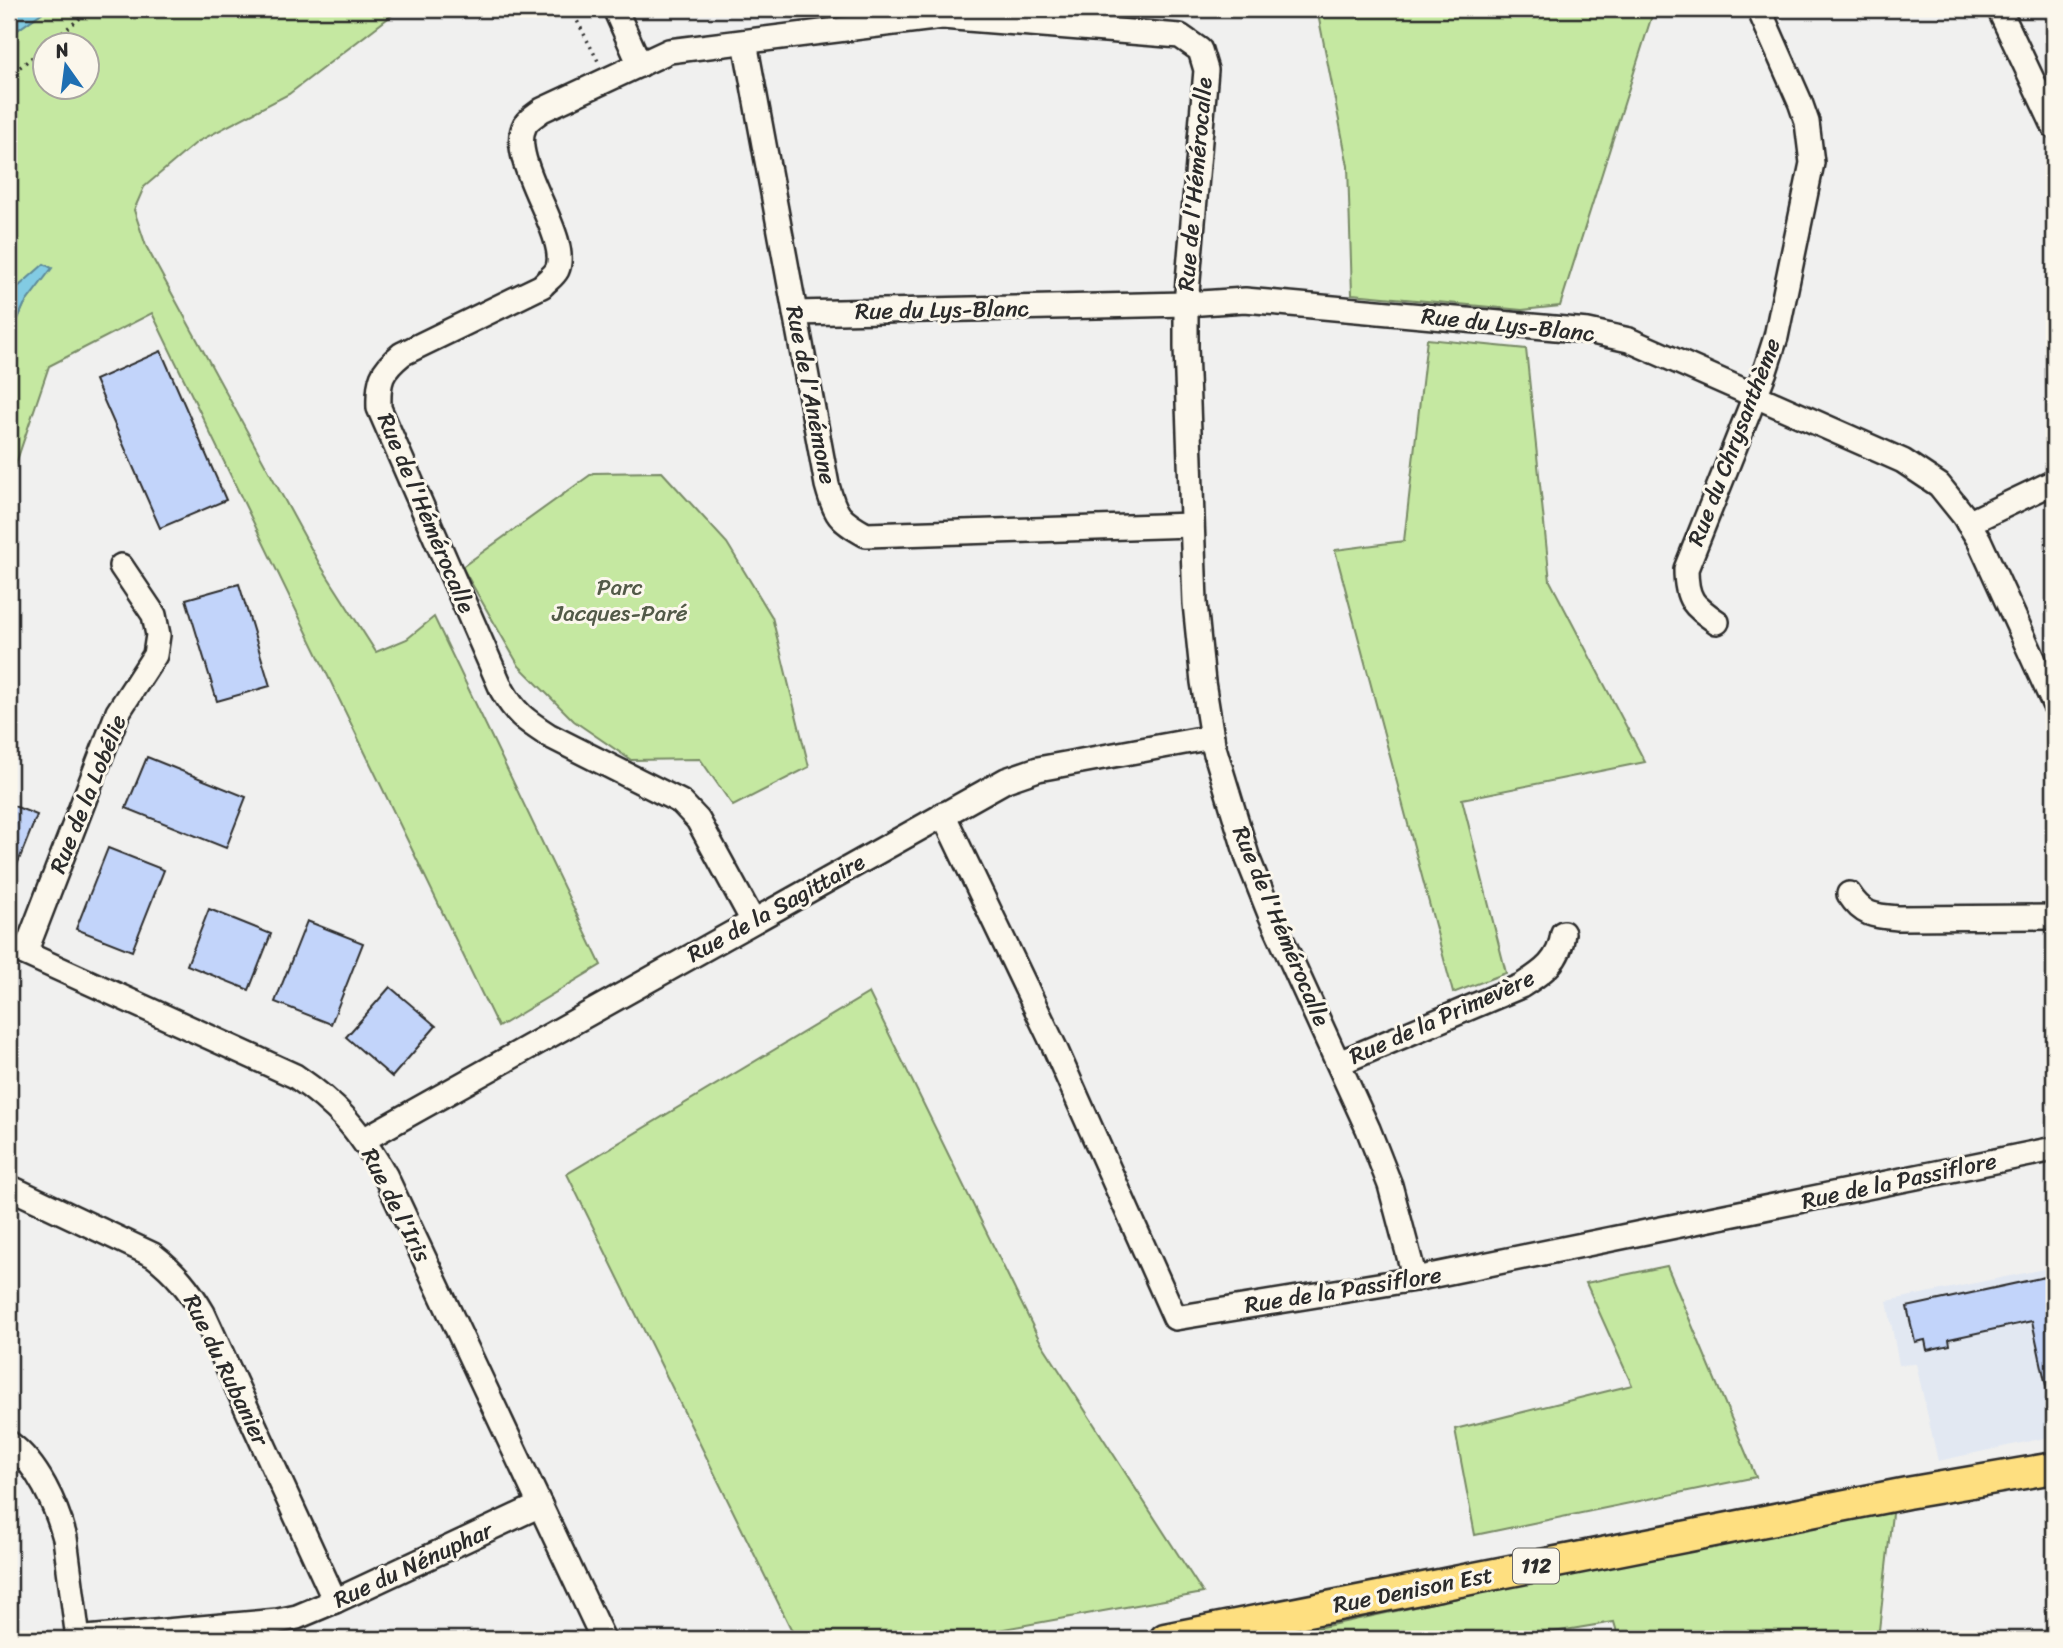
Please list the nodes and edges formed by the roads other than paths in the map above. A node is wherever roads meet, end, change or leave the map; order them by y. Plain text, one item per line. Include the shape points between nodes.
1 (615, 9) edge
2 (1759, 9) edge
3 (1999, 9) edge
4 (1054, 17) edge
5 (831, 20) edge
6 (745, 42) junction
7 (640, 65) junction
8 (2054, 126) edge
9 (1186, 304) junction
10 (795, 313) junction
11 (1754, 396) junction
12 (2054, 482) edge
13 (1968, 523) junction
14 (1192, 525) junction
15 (121, 566) dead end
16 (1717, 622) dead end
17 (2054, 704) edge
18 (1212, 737) junction
19 (943, 814) junction
20 (1849, 894) dead end
21 (2054, 918) edge
22 (753, 921) junction
23 (1563, 933) dead end
24 (17, 949) edge
25 (1339, 1063) junction
26 (363, 1140) junction
27 (2054, 1149) edge
28 (9, 1187) edge
29 (1415, 1279) junction
30 (9, 1443) edge
31 (2054, 1453) edge
32 (2054, 1468) edge
33 (1907, 1493) junction
34 (540, 1505) junction
35 (335, 1601) junction
36 (76, 1639) edge
37 (603, 1639) edge
38 (1165, 1639) edge

1 - 7 street
2 - 11 street, Rue du Chrysanthème via 1807,121 1812,163 1776,337
3 - 8 street
4 - 5 street, Rue de l'Hémérocalle
4 - 9 street, Rue de l'Hémérocalle via 1180,36 1200,50 1206,70
5 - 6 street, Rue de l'Hémérocalle
6 - 7 street, Rue de l'Hémérocalle via 669,51
6 - 10 street, Rue de l'Anémone
7 - 22 street, Rue de l'Hémérocalle via 542,110 526,123 522,139 525,160 559,250 557,270 542,286 402,354 387,366 378,386 379,408 513,709 548,735 681,802 698,820
9 - 10 street, Rue du Lys-Blanc
9 - 11 street, Rue du Lys-Blanc via 1245,300 1588,331 1629,340
9 - 14 street, Rue de l'Hémérocalle
10 - 14 street, Rue de l'Anémone via 834,508 846,524 866,535
11 - 13 street, Rue du Lys-Blanc via 1903,461 1939,485
11 - 16 street, Rue du Chrysanthème via 1686,569 1690,600
12 - 13 street
13 - 17 street, Rue du Lys-Blanc
14 - 18 street, Rue de l'Hémérocalle via 1195,603
15 - 24 street, Rue de la Lobélie via 154,615 155,655 118,712
18 - 19 street, Rue de la Sagittaire via 1021,773
18 - 25 street, Rue de l'Hémérocalle via 1248,859
19 - 22 street, Rue de la Sagittaire
19 - 29 street, Rue de la Passiflore via 1054,1046 1175,1318
20 - 21 street via 1863,912 1880,917
22 - 26 street, Rue de la Sagittaire
23 - 25 street, Rue de la Primevère via 1556,957 1521,986
24 - 26 street, Rue de l'Iris via 295,1076 322,1094
25 - 29 street, Rue de l'Hémérocalle via 1390,1185
26 - 34 street, Rue de l'Iris via 385,1175
27 - 29 street, Rue de la Passiflore
28 - 35 street, Rue du Rubanier via 153,1255 184,1283 214,1337
30 - 36 street via 39,1477 61,1522
31 - 33 main road, Rue Denison Est
32 - 33 main road, Rue Denison Est / 112
33 - 38 main road, Rue Denison Est / 112
34 - 35 street, Rue du Nénuphar
34 - 37 street, Rue de l'Iris
35 - 36 street, Rue du Nénuphar via 278,1621

